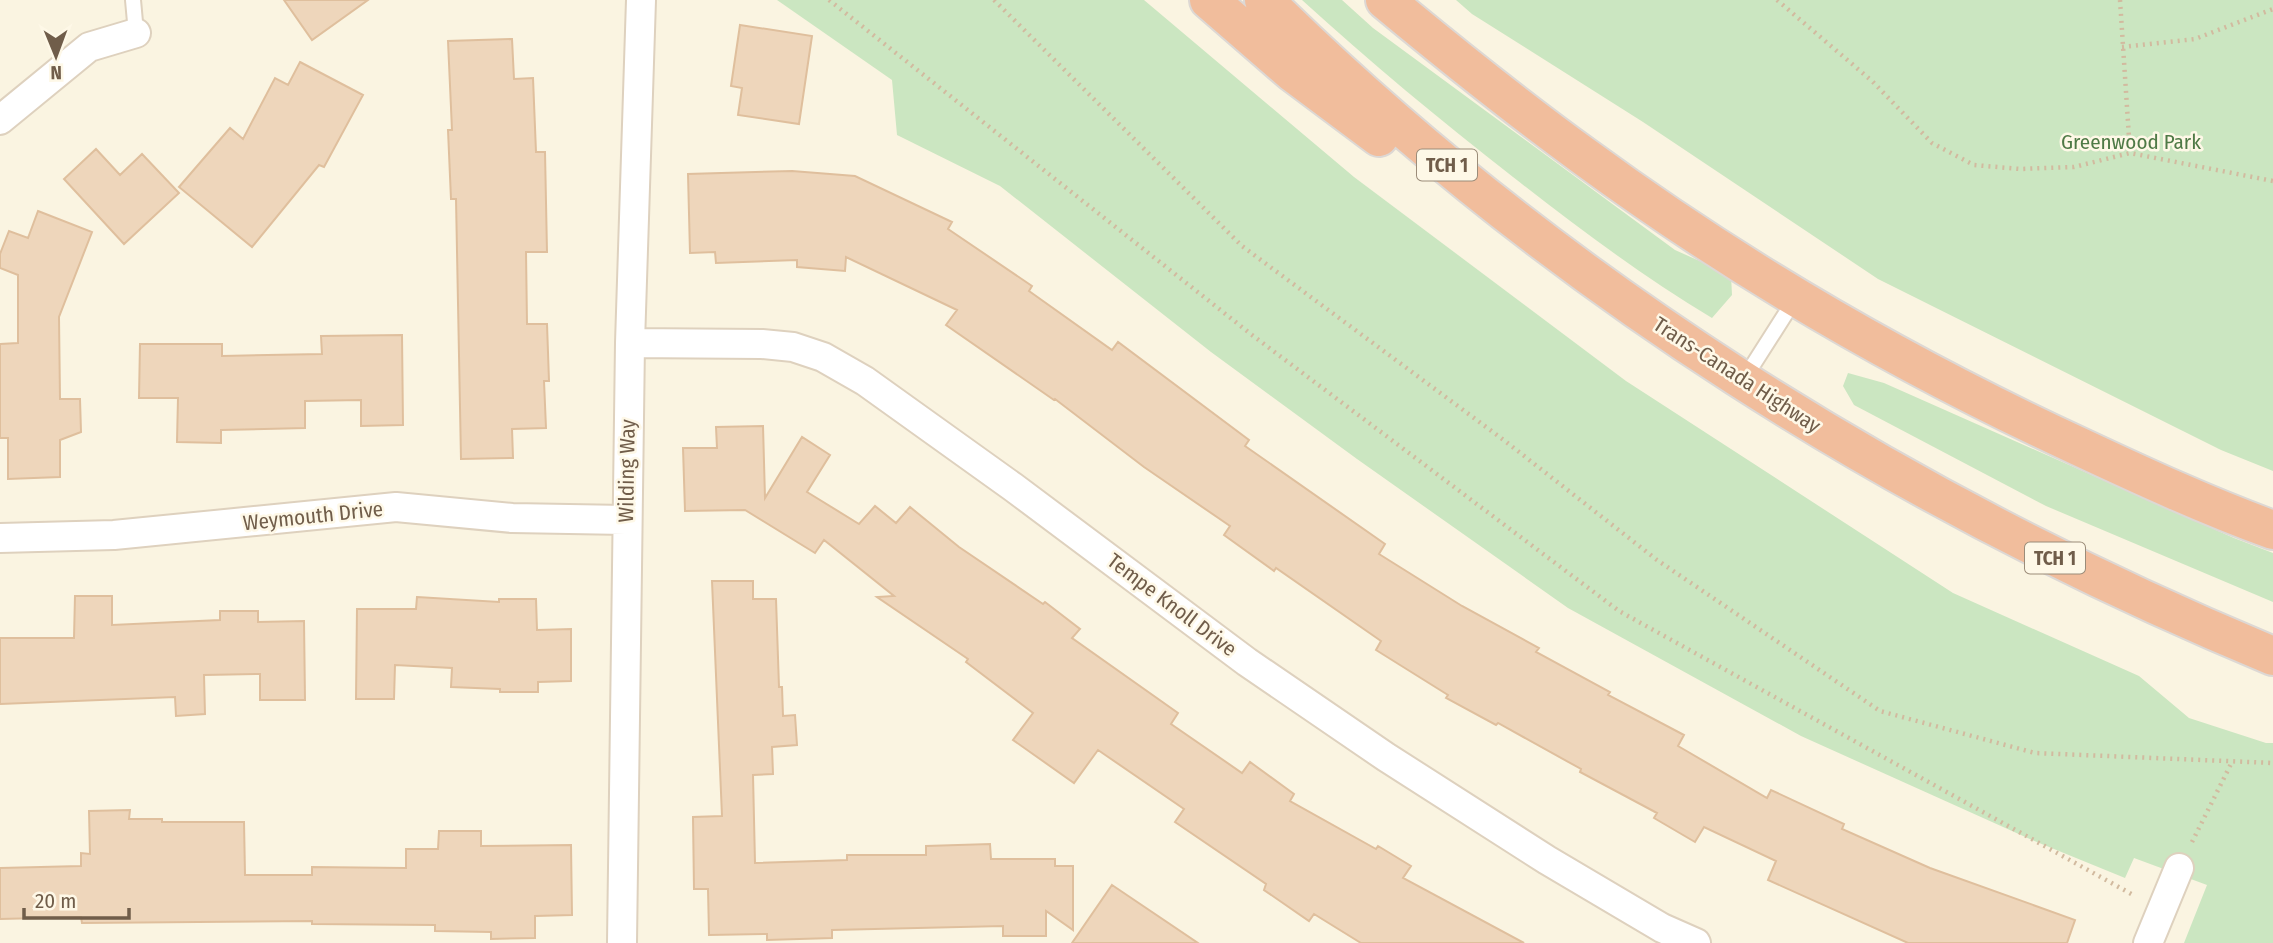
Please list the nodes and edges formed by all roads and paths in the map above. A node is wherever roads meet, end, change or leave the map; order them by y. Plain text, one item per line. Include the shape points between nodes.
1 (133, 0) edge
2 (641, 0) edge
3 (829, 0) edge
4 (994, 0) edge
5 (1209, 0) edge
6 (1264, 0) edge
7 (1385, 0) edge
8 (1777, 0) edge
9 (2120, 0) edge
10 (2273, 9) edge
11 (136, 33) joint
12 (2122, 47) junction
13 (0, 120) edge
14 (2130, 153) junction
15 (2273, 181) edge
16 (1796, 298) junction
17 (1643, 314) junction
18 (630, 343) junction
19 (1744, 380) junction
20 (626, 520) junction
21 (2273, 530) edge
22 (0, 538) edge
23 (2273, 656) edge
24 (2232, 762) junction
25 (2273, 763) edge
26 (2179, 868) joint
27 (2161, 911) junction
28 (1658, 936) edge
29 (622, 943) edge
30 (1696, 943) edge
31 (2148, 943) edge

1 - 11 lane
2 - 18 street, Wilding Way
3 - 27 path via 1252,335 1619,611
4 - 24 path via 1242,246 1657,560 1880,711 2035,753
5 - 17 highway via 1292,72 1373,133
6 - 17 highway, Trans-Canada Highway / TCH 1 via 1422,145 1531,233
7 - 16 highway via 1585,158
8 - 14 path via 1872,81 1933,143 1974,166 2074,167
9 - 12 path
10 - 12 path via 2195,39
11 - 13 street via 89,47
12 - 14 path
14 - 15 path
16 - 19 lane
16 - 21 highway via 2015,417
17 - 19 highway, Trans-Canada Highway / TCH 1
18 - 20 street, Wilding Way
18 - 28 street, Tempe Knoll Drive via 793,347 855,375 1247,662
19 - 23 highway, Trans-Canada Highway / TCH 1 via 1963,511 2092,576
20 - 22 street, Weymouth Drive via 512,518 396,508 114,535
20 - 29 street, Wilding Way
24 - 25 path
24 - 26 path
26 - 27 street
27 - 31 street
28 - 30 street, Tempe Knoll Drive

